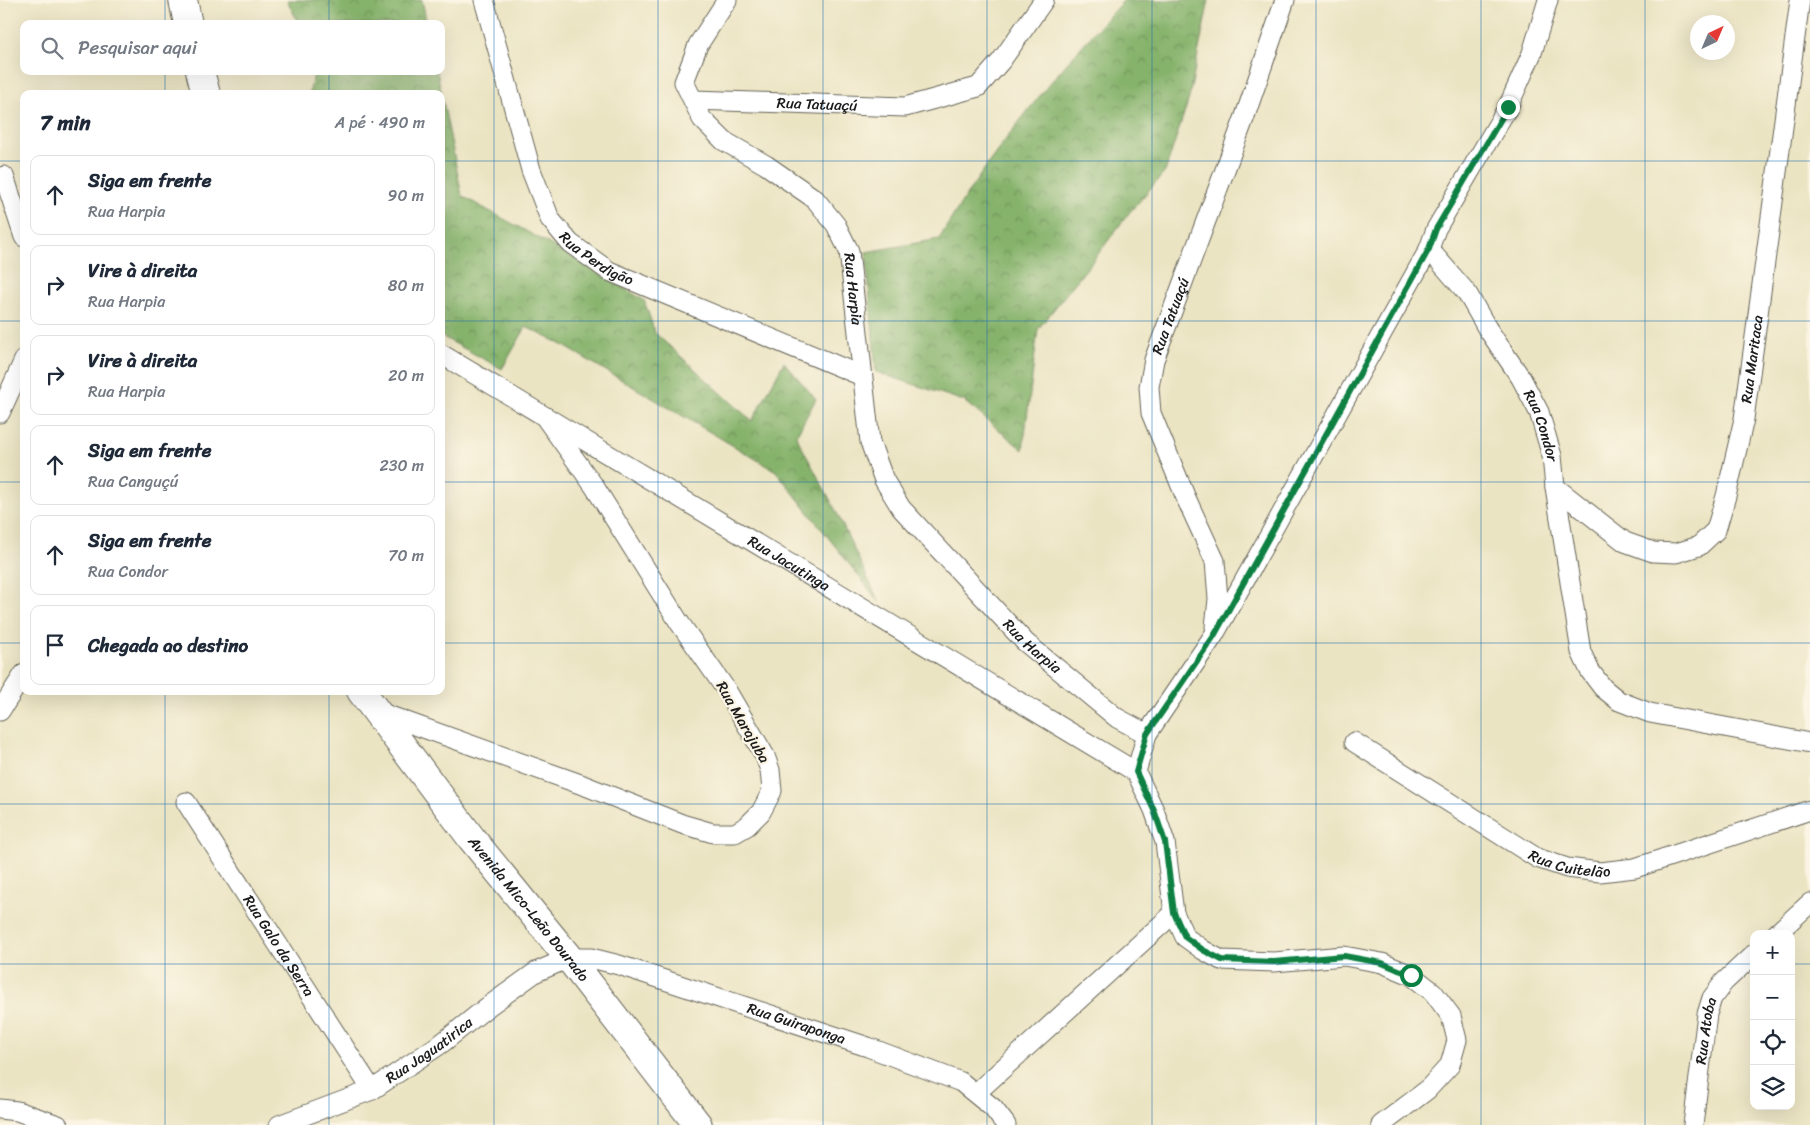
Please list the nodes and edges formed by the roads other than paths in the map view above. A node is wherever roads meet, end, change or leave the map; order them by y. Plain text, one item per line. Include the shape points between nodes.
1 (183, 0) edge
2 (484, 0) edge
3 (727, 0) edge
4 (1044, 0) edge
5 (1285, 0) edge
6 (1548, 0) edge
7 (1800, 0) edge
8 (187, 20) edge
9 (201, 75) edge
10 (205, 90) edge
11 (694, 100) junction
12 (4, 176) dead end
13 (20, 225) edge
14 (1429, 249) junction
15 (445, 356) edge
16 (20, 369) edge
17 (862, 376) junction
18 (0, 413) edge
19 (544, 416) junction
20 (1555, 487) junction
21 (1214, 636) junction
22 (20, 680) edge
23 (368, 701) edge
24 (0, 711) edge
25 (1147, 734) junction
26 (1354, 742) dead end
27 (1810, 743) edge
28 (1136, 772) junction
29 (186, 802) dead end
30 (1810, 810) edge
31 (1810, 903) edge
32 (1174, 913) junction
33 (1780, 930) edge
34 (570, 958) junction
35 (1750, 958) edge
36 (372, 1090) junction
37 (976, 1094) junction
38 (0, 1109) edge
39 (58, 1125) edge
40 (279, 1125) edge
41 (698, 1125) edge
42 (1006, 1125) edge
43 (1381, 1125) edge
44 (1693, 1125) edge

1 - 8 street
2 - 17 street, Rua Perdigão via 531,170 550,218 570,243 609,271
3 - 11 street, Rua Harpia via 698,45 684,82
4 - 11 street, Rua Tatuaçú via 1001,62 978,88 905,107
5 - 21 street, Rua Tatuaçú via 1154,360 1149,387 1151,412 1215,561 1218,599
6 - 14 street via 1532,53 1508,107 1436,229
7 - 20 street, Rua Maritaca via 1744,419 1716,530 1699,546 1676,553 1653,552 1625,542
9 - 10 street
11 - 17 street, Rua Harpia via 702,119 724,140 815,199 836,225 849,251
12 - 13 street
14 - 20 street, Rua Condor via 1467,293 1522,378 1538,412 1552,456
14 - 21 street
15 - 19 street, Rua Jacutinga
16 - 18 street
17 - 25 street, Rua Harpia via 870,442 884,480 901,508 1025,642 1117,718
19 - 23 street, Rua Marajuba via 594,486 679,622 727,691 765,756 772,791 761,812 735,833 713,833 682,824
19 - 28 street, Rua Jacutinga
20 - 27 street, Rua Condor via 1581,652 1603,688 1618,701 1650,714
21 - 25 street
22 - 24 street
23 - 34 street, Avenida Mico-Leão Dourado via 472,839
25 - 28 street
26 - 30 street, Rua Cuitelão via 1537,858 1567,868 1600,872 1635,868
28 - 32 street via 1165,842
29 - 36 street, Rua Galo da Serra
31 - 33 street
32 - 37 street
32 - 43 street via 1185,937 1222,960 1274,962 1344,956 1382,963 1411,975 1433,992 1451,1016 1457,1040 1450,1065 1427,1090
34 - 36 street, Rua Jaguatirica via 536,972 442,1043
34 - 37 street, Rua Guiraponga via 591,958 619,965 859,1044 961,1082
34 - 41 street, Avenida Mico-Leão Dourado
35 - 44 street, Rua Atoba via 1712,998
36 - 40 street, Rua Jaguatirica
37 - 42 street, Rua Guiraponga
38 - 39 street via 17,1111

